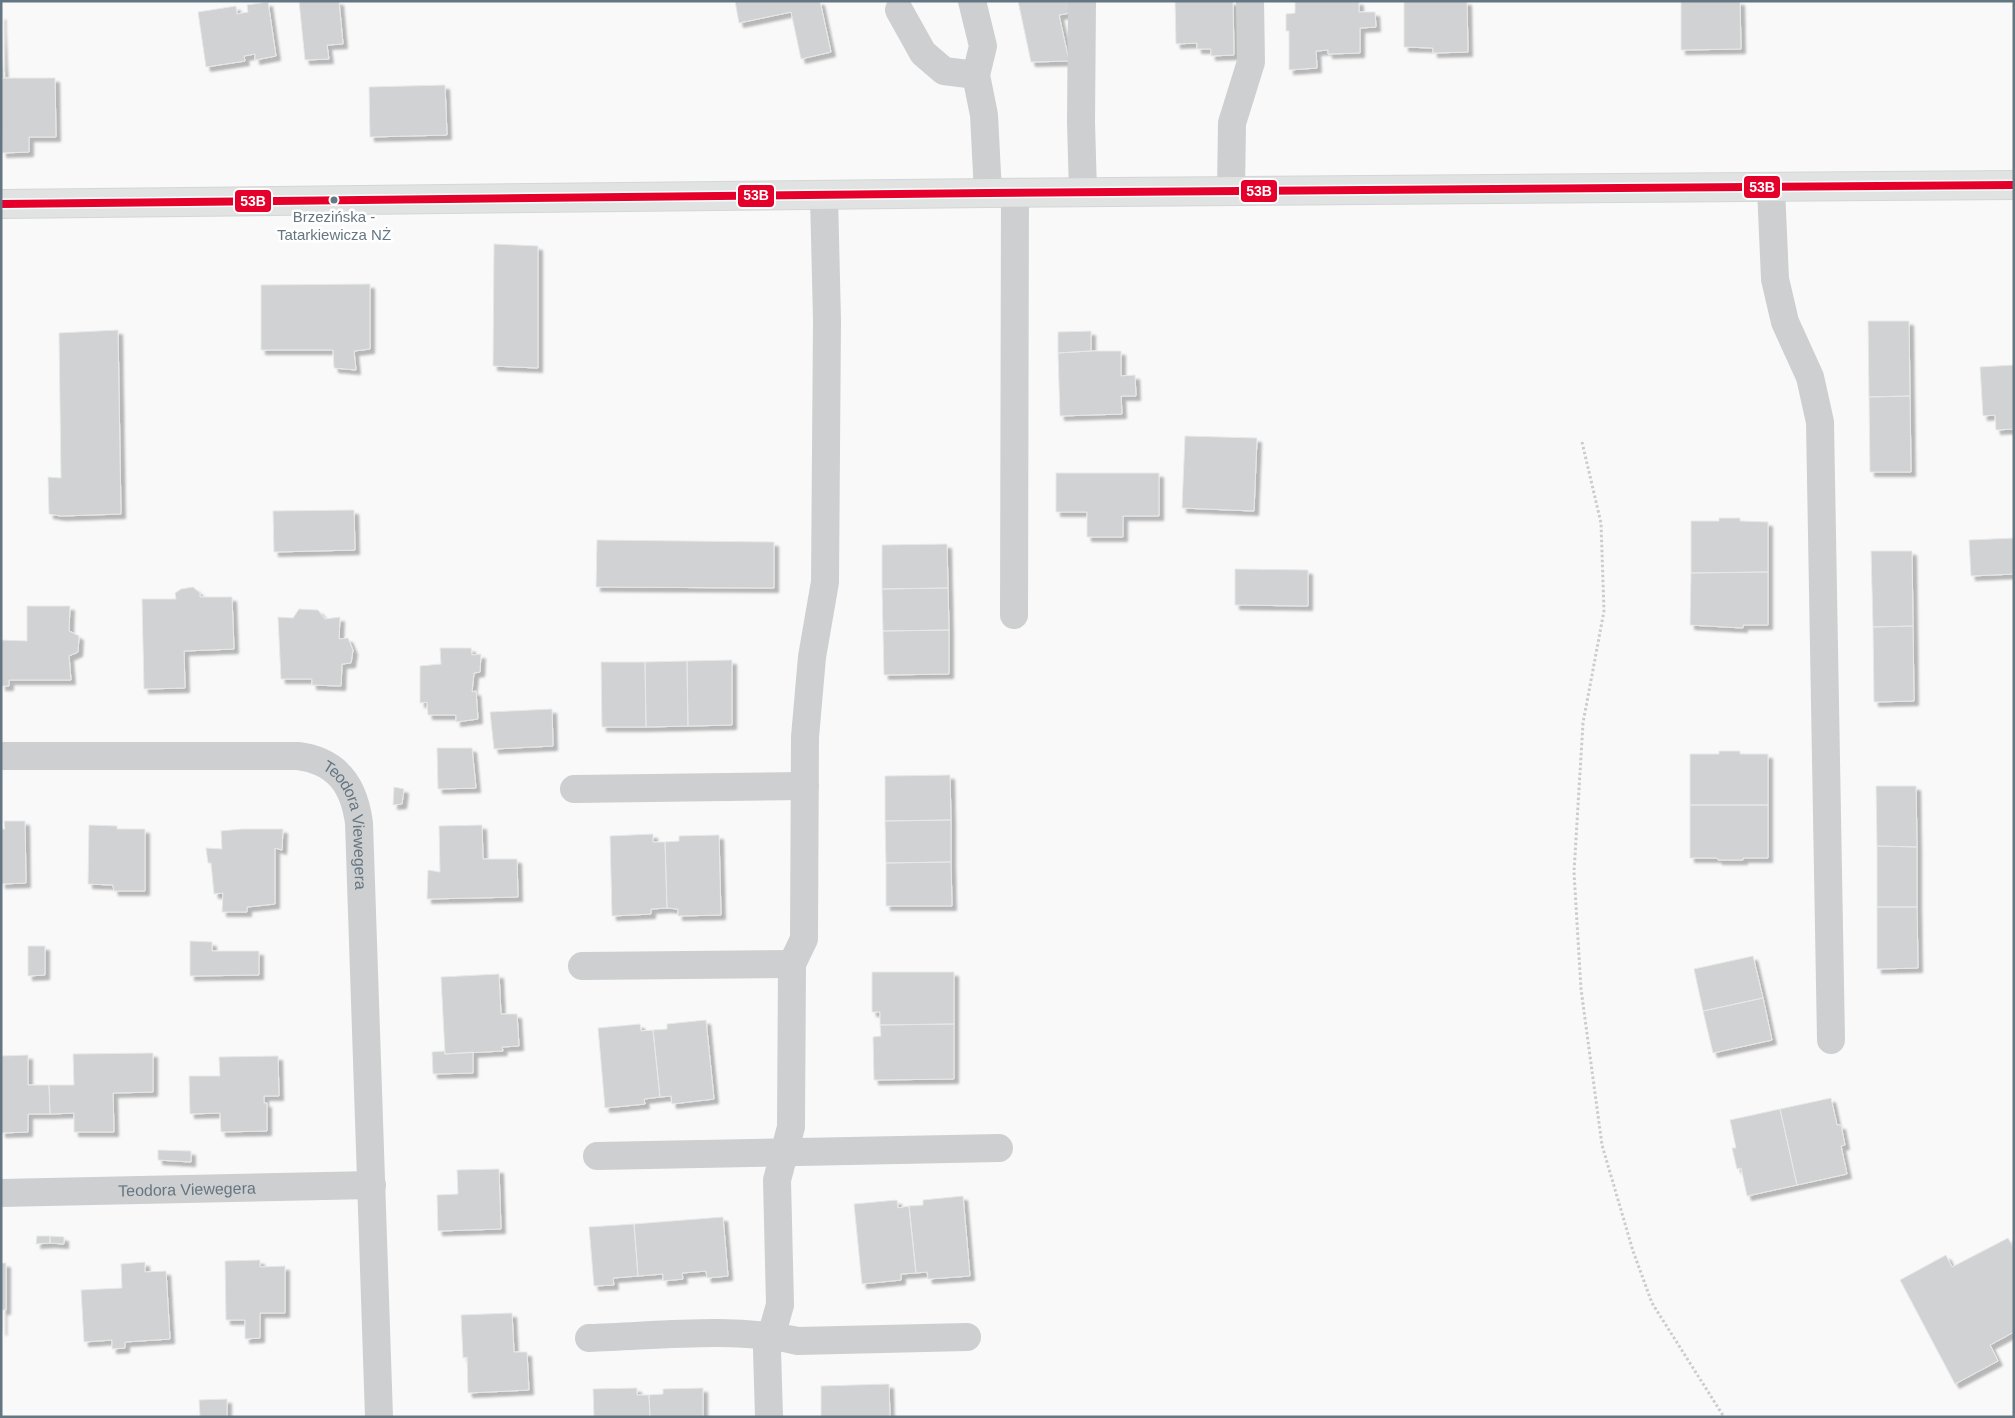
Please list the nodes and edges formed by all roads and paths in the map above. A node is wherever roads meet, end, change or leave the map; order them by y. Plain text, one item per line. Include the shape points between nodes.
1 (972, 1) edge
2 (1082, 1) edge
3 (1250, 1) edge
4 (899, 10) dead end
5 (976, 75) junction
6 (2014, 185) edge
7 (1771, 188) junction
8 (1231, 191) junction
9 (1083, 192) junction
10 (988, 193) junction
11 (1015, 193) junction
12 (824, 196) junction
13 (1, 204) edge
14 (1582, 442) dead end
15 (1014, 615) dead end
16 (1, 756) edge
17 (805, 786) junction
18 (574, 789) dead end
19 (792, 964) junction
20 (582, 966) dead end
21 (1831, 1040) dead end
22 (999, 1148) dead end
23 (784, 1151) junction
24 (597, 1156) dead end
25 (372, 1185) junction
26 (1, 1193) edge
27 (771, 1335) junction
28 (967, 1337) dead end
29 (589, 1338) dead end
30 (379, 1417) edge
31 (768, 1417) edge
32 (1724, 1417) edge

1 - 5 street via 983,46
2 - 9 street
3 - 8 street via 1251,62 1232,123
4 - 5 street via 923,53 944,71
5 - 10 street via 984,114
6 - 7 main road
7 - 8 main road
7 - 21 street via 1775,279 1785,322 1810,378 1820,422
8 - 9 main road
9 - 11 main road
10 - 11 main road
10 - 12 main road
11 - 15 street
12 - 13 main road
12 - 17 street via 827,320 825,582 812,656 805,737
14 - 32 path via 1601,523 1604,611 1583,733 1574,872 1581,989 1602,1145 1652,1303
16 - 25 street, Teodora Viewegera via 298,756 327,764 338,774 350,789 359,823
17 - 18 street
17 - 19 street via 804,939
19 - 20 street
19 - 23 street via 791,1128
22 - 23 street
23 - 24 street
23 - 27 street via 777,1180 780,1306
25 - 26 street, Teodora Viewegera
25 - 30 street, Teodora Viewegera
27 - 28 street via 798,1341
27 - 29 street via 736,1333
27 - 31 street via 767,1350

